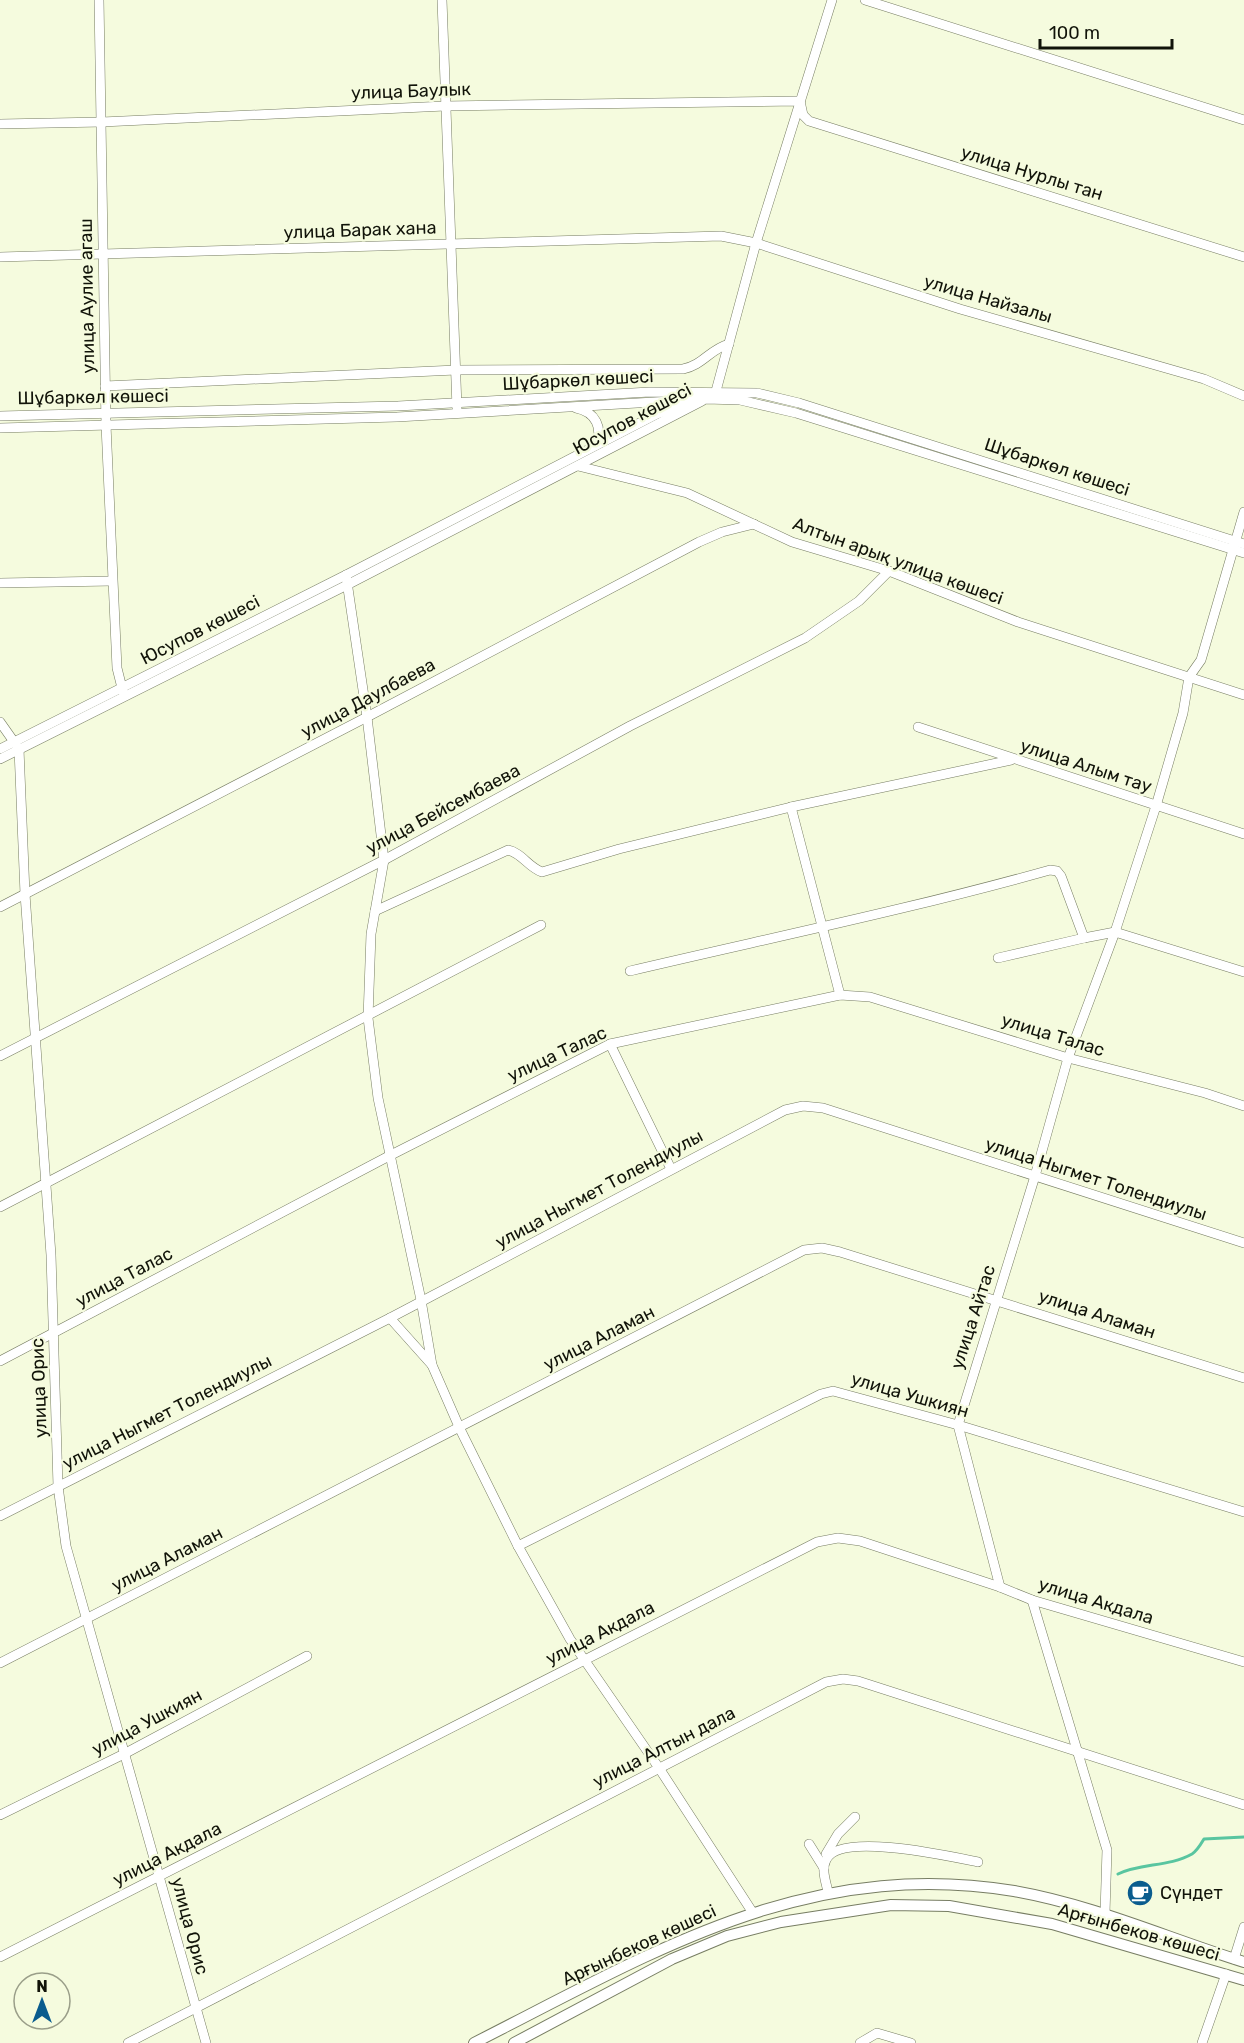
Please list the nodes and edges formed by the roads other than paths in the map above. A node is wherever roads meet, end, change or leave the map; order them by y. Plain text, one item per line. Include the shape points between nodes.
1 (99, 0) edge
2 (442, 0) edge
3 (832, 0) edge
4 (865, 0) edge
5 (800, 101) junction
6 (445, 105) junction
7 (1244, 120) edge
8 (102, 122) junction
9 (0, 124) edge
10 (722, 236) joint
11 (756, 243) junction
12 (450, 244) junction
13 (102, 254) junction
14 (0, 256) edge
15 (1244, 257) edge
16 (729, 344) junction
17 (456, 370) junction
18 (105, 386) junction
19 (716, 391) junction
20 (1244, 396) edge
21 (706, 399) junction
22 (457, 402) junction
23 (565, 406) junction
24 (106, 413) junction
25 (458, 413) junction
26 (0, 416) edge
27 (106, 425) junction
28 (0, 428) edge
29 (596, 445) junction
30 (578, 466) junction
31 (1244, 512) edge
32 (754, 524) junction
33 (1237, 545) edge
34 (1244, 553) edge
35 (889, 571) junction
36 (346, 580) junction
37 (112, 581) junction
38 (0, 583) edge
39 (1189, 677) junction
40 (123, 693) junction
41 (1244, 694) edge
42 (368, 717) junction
43 (0, 722) edge
44 (918, 727) dead end
45 (17, 745) junction
46 (0, 749) edge
47 (0, 759) edge
48 (1012, 760) junction
49 (1156, 806) junction
50 (791, 807) junction
51 (1244, 834) edge
52 (384, 860) junction
53 (25, 894) junction
54 (0, 907) edge
55 (375, 911) junction
56 (541, 925) dead end
57 (823, 925) junction
58 (1115, 932) junction
59 (1084, 938) junction
60 (998, 958) dead end
61 (630, 971) dead end
62 (1244, 972) edge
63 (840, 995) junction
64 (368, 1018) junction
65 (36, 1038) junction
66 (610, 1044) junction
67 (0, 1056) edge
68 (1068, 1058) junction
69 (1244, 1106) edge
70 (389, 1155) junction
71 (671, 1169) junction
72 (1035, 1176) junction
73 (45, 1183) junction
74 (0, 1207) edge
75 (1244, 1243) edge
76 (421, 1300) junction
77 (996, 1300) junction
78 (390, 1318) junction
79 (53, 1334) junction
80 (0, 1361) edge
81 (432, 1365) junction
82 (1244, 1378) edge
83 (958, 1425) junction
84 (460, 1429) junction
85 (58, 1486) junction
86 (1244, 1512) edge
87 (0, 1516) edge
88 (518, 1546) junction
89 (1000, 1587) junction
90 (1032, 1600) junction
91 (87, 1618) junction
92 (307, 1656) dead end
93 (583, 1659) junction
94 (1244, 1662) edge
95 (0, 1663) edge
96 (1077, 1751) junction
97 (124, 1754) junction
98 (659, 1768) junction
99 (1244, 1805) edge
100 (0, 1815) edge
101 (855, 1817) dead end
102 (809, 1844) dead end
103 (978, 1862) dead end
104 (825, 1864) junction
105 (160, 1876) junction
106 (828, 1892) junction
107 (753, 1913) junction
108 (1105, 1913) junction
109 (1244, 1927) edge
110 (684, 1939) junction
111 (690, 1952) junction
112 (0, 1957) edge
113 (1239, 1961) edge
114 (1226, 1974) junction
115 (1244, 1980) edge
116 (196, 2008) junction
117 (128, 2043) edge
118 (206, 2043) edge
119 (474, 2043) edge
120 (514, 2043) edge
121 (860, 2043) edge
122 (911, 2043) edge
123 (1202, 2043) edge

1 - 8 street, улица Аулие агаш
2 - 6 street
3 - 5 street
4 - 7 street
5 - 6 street, улица Баулык
5 - 11 street
5 - 15 street, улица Нурлы тан via 803,115 809,121
6 - 8 street, улица Баулык
6 - 12 street
8 - 9 street, улица Баулык
8 - 13 street, улица Аулие агаш
10 - 11 street, улица Найзалы
10 - 12 street, улица Барак хана
11 - 16 street
11 - 20 street, улица Найзалы via 960,309 1204,379
12 - 13 street, улица Барак хана
12 - 17 street
13 - 14 street, улица Барак хана
13 - 18 street, улица Аулие агаш
16 - 17 street via 695,366 683,369
16 - 19 street
17 - 18 street
17 - 22 street
18 - 24 street, улица Аулие агаш
19 - 21 street
19 - 22 street, Шұбаркөл көшесі
19 - 33 street, Шұбаркөл көшесі via 757,393 799,403
21 - 23 street, Шұбаркөл көшесі
21 - 29 street, Юсупов көшесі via 657,414
21 - 30 street, Юсупов көшесі
21 - 33 street, Шұбаркөл көшесі via 764,404
22 - 24 street, Шұбаркөл көшесі
22 - 25 street
23 - 25 street, Шұбаркөл көшесі
23 - 29 street via 582,409 595,418 599,433
24 - 26 street, Шұбаркөл көшесі
24 - 27 street, улица Аулие агаш
25 - 27 street, Шұбаркөл көшесі
27 - 28 street, Шұбаркөл көшесі
27 - 37 street, улица Аулие агаш
29 - 36 street, Юсупов көшесі
30 - 32 street, Алтын арық улица көшесі via 687,493
30 - 36 street, Юсупов көшесі
31 - 33 street, улица Айтас
32 - 35 street, Алтын арық улица көшесі via 792,542
32 - 42 street, улица Даулбаева via 699,542
33 - 34 street, Шұбаркөл көшесі
33 - 39 street, улица Айтас via 1201,660
35 - 39 street, Алтын арық улица көшесі via 1018,622
35 - 52 street, улица Бейсембаева via 859,601 805,638 630,726
36 - 40 street, Юсупов көшесі
36 - 42 street
37 - 38 street
37 - 40 street, улица Аулие агаш
39 - 41 street, Алтын арық улица көшесі
39 - 49 street, улица Айтас via 1183,713
40 - 45 street, Юсупов көшесі
42 - 52 street
42 - 53 street, улица Даулбаева
43 - 45 street
44 - 48 street, улица Алым тау
45 - 46 street, Юсупов көшесі
45 - 47 street, Юсупов көшесі
45 - 53 street, улица Орис
48 - 49 street, улица Алым тау
48 - 50 street
49 - 51 street, улица Алым тау
49 - 58 street, улица Айтас
50 - 55 street via 542,872 517,852 508,850
50 - 57 street
52 - 55 street
52 - 65 street, улица Бейсембаева
53 - 54 street, улица Даулбаева
53 - 65 street, улица Орис
55 - 64 street
56 - 64 street
57 - 59 street via 933,903 1050,870 1061,876
57 - 61 street
57 - 63 street
58 - 59 street
58 - 62 street
58 - 68 street, улица Айтас
59 - 60 street
63 - 66 street, улица Талас
63 - 68 street, улица Талас via 870,997
64 - 70 street
64 - 73 street
65 - 67 street, улица Бейсембаева
65 - 73 street, улица Орис
66 - 70 street, улица Талас
66 - 71 street
68 - 69 street, улица Талас
68 - 72 street, улица Айтас
70 - 76 street
70 - 79 street, улица Талас
71 - 72 street, улица Ныгмет Толендиулы via 785,1110 803,1106 823,1108
71 - 76 street, улица Ныгмет Толендиулы
72 - 75 street, улица Ныгмет Толендиулы
72 - 77 street, улица Айтас
73 - 74 street
73 - 79 street, улица Орис
76 - 78 street, улица Ныгмет Толендиулы
76 - 81 street
77 - 82 street, улица Аламан
77 - 83 street, улица Айтас
77 - 84 street, улица Аламан via 840,1252 804,1250
78 - 81 street
78 - 85 street, улица Ныгмет Толендиулы
79 - 80 street, улица Талас
79 - 85 street, улица Орис
81 - 84 street
83 - 86 street, улица Ушкиян
83 - 88 street, улица Ушкиян via 845,1392 821,1394
83 - 89 street
84 - 88 street
84 - 91 street, улица Аламан
85 - 87 street, улица Ныгмет Толендиулы
85 - 91 street, улица Орис via 66,1546
88 - 93 street
89 - 90 street, улица Акдала
89 - 93 street, улица Акдала via 860,1541 838,1538 817,1542
90 - 94 street, улица Акдала
90 - 96 street
91 - 95 street, улица Аламан
91 - 97 street, улица Орис
92 - 97 street, улица Ушкиян
93 - 98 street
93 - 105 street, улица Акдала
96 - 98 street, улица Алтын дала via 843,1678 826,1682
96 - 99 street, улица Алтын дала
96 - 108 street via 1107,1851
97 - 100 street, улица Ушкиян
97 - 105 street, улица Орис
98 - 107 street
98 - 116 street, улица Алтын дала
101 - 104 street via 838,1834 825,1856
102 - 104 street
103 - 104 street via 932,1851 889,1847 832,1852
104 - 106 street
105 - 112 street, улица Акдала
105 - 116 street, улица Орис
106 - 107 main road, Арғынбеков көшесі
106 - 108 main road, Арғынбеков көшесі via 946,1884 1013,1891
107 - 110 main road, Арғынбеков көшесі
108 - 113 main road, Арғынбеков көшесі
109 - 113 street
110 - 111 main road
110 - 119 main road, Арғынбеков көшесі
111 - 114 main road, Арғынбеков көшесі via 738,1933 834,1912 891,1905 949,1906 1052,1924
111 - 120 main road, Арғынбеков көшесі
114 - 115 main road, Арғынбеков көшесі
114 - 123 street
116 - 117 street, улица Алтын дала
116 - 118 street, улица Орис
121 - 122 street via 877,2033

